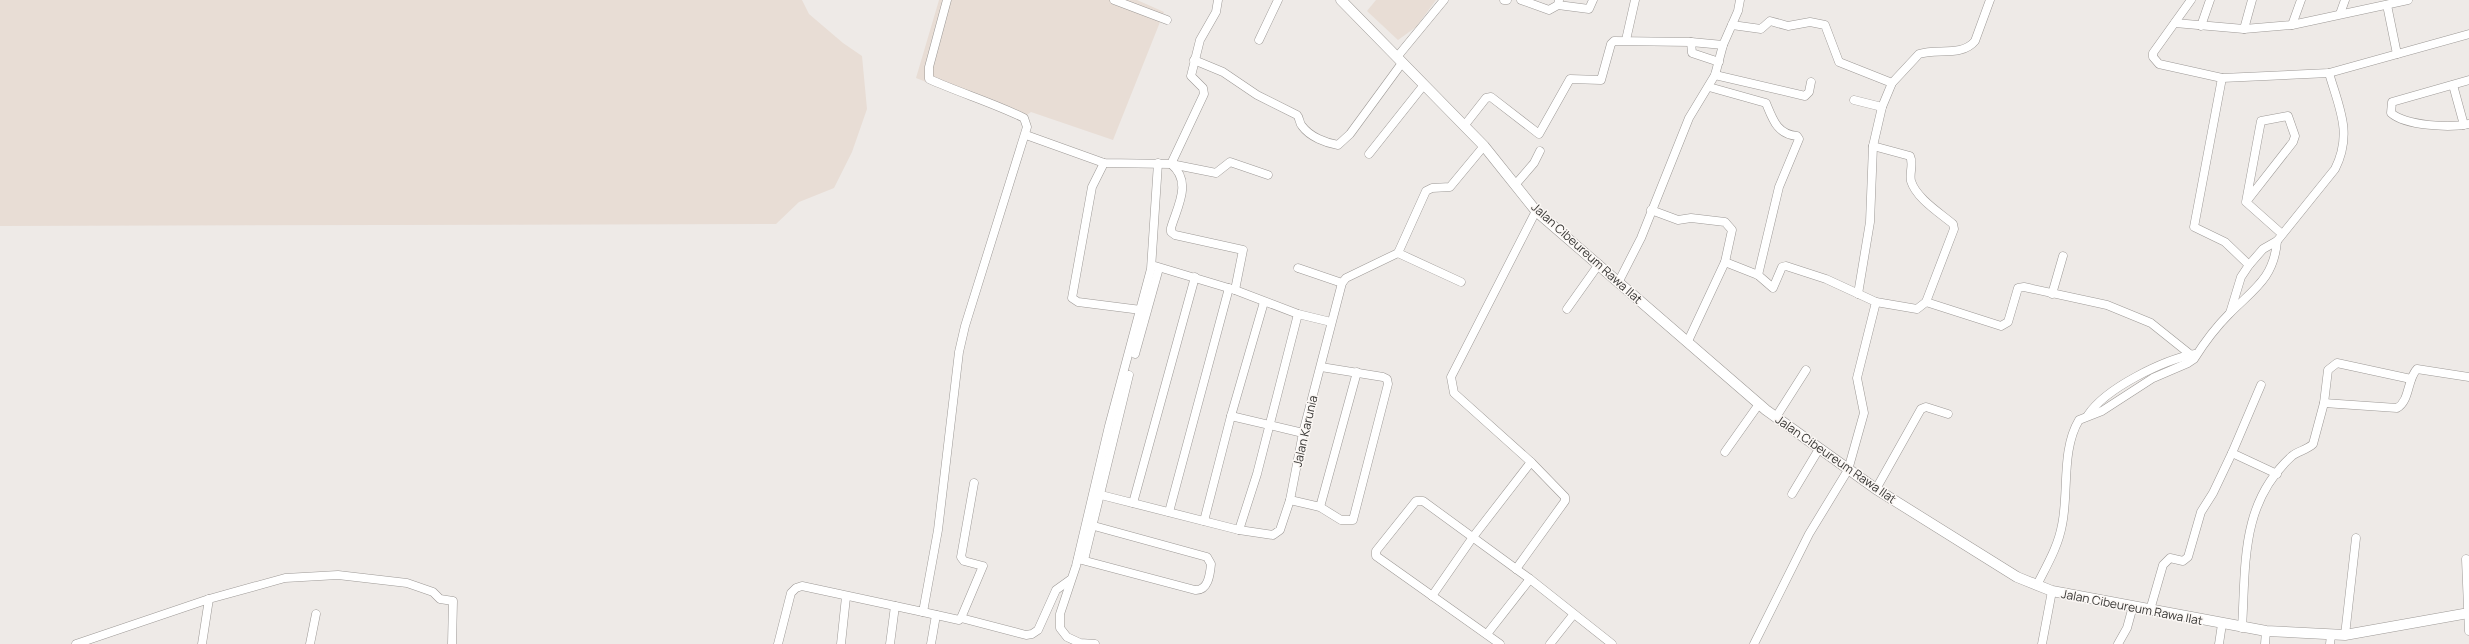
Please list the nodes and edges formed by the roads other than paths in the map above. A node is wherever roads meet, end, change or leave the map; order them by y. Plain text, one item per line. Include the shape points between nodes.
1 (947, 0) edge
2 (1114, 0) edge
3 (1218, 0) edge
4 (1278, 0) edge
5 (1341, 0) edge
6 (1444, 0) edge
7 (1504, 0) edge
8 (1507, 0) edge
9 (1521, 0) edge
10 (1593, 0) edge
11 (1634, 0) edge
12 (1740, 0) edge
13 (1990, 0) edge
14 (2191, 0) edge
15 (2210, 0) edge
16 (2252, 0) edge
17 (2301, 0) edge
18 (2345, 0) edge
19 (2408, 0) edge
20 (1558, 3) edge
21 (2387, 5) junction
22 (2340, 14) junction
23 (1167, 20) dead end
24 (2175, 23) junction
25 (2292, 25) junction
26 (1732, 26) junction
27 (2201, 26) junction
28 (2244, 28) junction
29 (2469, 34) edge
30 (1259, 40) dead end
31 (1626, 40) junction
32 (1691, 42) junction
33 (1722, 45) junction
34 (2397, 54) junction
35 (1194, 60) junction
36 (1399, 60) junction
37 (1719, 62) junction
38 (2328, 73) junction
39 (1715, 75) junction
40 (2222, 78) junction
41 (2469, 80) edge
42 (1811, 82) dead end
43 (1892, 83) junction
44 (2452, 85) junction
45 (1423, 86) junction
46 (1709, 87) junction
47 (1854, 100) dead end
48 (1882, 107) junction
49 (2466, 124) edge
50 (1464, 126) junction
51 (1026, 135) junction
52 (1484, 146) junction
53 (1873, 146) junction
54 (1540, 150) dead end
55 (1369, 154) dead end
56 (1104, 163) junction
57 (1158, 164) junction
58 (1171, 164) junction
59 (1268, 175) dead end
60 (1515, 185) junction
61 (2246, 202) junction
62 (1651, 210) junction
63 (1536, 211) junction
64 (2279, 237) junction
65 (1398, 252) junction
66 (2063, 256) dead end
67 (1725, 262) junction
68 (1599, 264) junction
69 (2249, 265) junction
70 (1156, 266) junction
71 (1298, 268) dead end
72 (1758, 275) junction
73 (1195, 277) junction
74 (1619, 281) junction
75 (1461, 282) dead end
76 (1342, 284) junction
77 (1232, 289) junction
78 (1858, 294) junction
79 (2052, 294) junction
80 (1264, 302) junction
81 (1876, 302) junction
82 (1926, 302) junction
83 (1567, 309) dead end
84 (1141, 310) junction
85 (2230, 313) junction
86 (1298, 314) junction
87 (1331, 322) junction
88 (1688, 341) junction
89 (2194, 355) junction
90 (1320, 367) junction
91 (1806, 370) dead end
92 (1357, 372) junction
93 (2469, 377) edge
94 (2411, 379) junction
95 (2262, 385) dead end
96 (2324, 403) junction
97 (1759, 404) junction
98 (1948, 414) dead end
99 (1231, 416) junction
100 (1776, 417) junction
101 (1269, 425) junction
102 (1303, 433) junction
103 (1819, 450) junction
104 (1725, 452) dead end
105 (2232, 453) junction
106 (1531, 462) junction
107 (1848, 470) junction
108 (2277, 474) junction
109 (974, 483) dead end
110 (1876, 489) junction
111 (1792, 494) dead end
112 (1101, 495) junction
113 (1290, 500) junction
114 (1133, 503) junction
115 (1320, 508) junction
116 (1169, 512) junction
117 (1204, 521) junction
118 (1094, 526) junction
119 (1239, 530) junction
120 (1473, 537) junction
121 (2356, 538) dead end
122 (2466, 559) dead end
123 (1081, 560) junction
124 (1516, 569) junction
125 (1530, 579) junction
126 (1070, 580) junction
127 (2037, 584) junction
128 (2052, 591) junction
129 (1432, 596) junction
130 (846, 597) junction
131 (209, 599) junction
132 (895, 606) junction
133 (2133, 606) junction
134 (2150, 610) junction
135 (923, 612) junction
136 (2468, 613) edge
137 (316, 614) dead end
138 (936, 615) junction
139 (1573, 615) junction
140 (961, 618) junction
141 (2222, 624) junction
142 (2242, 628) junction
143 (2266, 631) junction
144 (2469, 631) edge
145 (1487, 634) junction
146 (2345, 635) junction
147 (2330, 639) edge
148 (81, 643) edge
149 (202, 644) edge
150 (310, 644) edge
151 (452, 644) edge
152 (778, 644) edge
153 (841, 644) edge
154 (890, 644) edge
155 (931, 644) edge
156 (1095, 644) edge
157 (1500, 644) edge
158 (1550, 644) edge
159 (1612, 644) edge
160 (1754, 644) edge
161 (2042, 644) edge
162 (2118, 644) edge
163 (2219, 644) edge
164 (2265, 644) edge

1 - 51 street via 929,67 929,79 1024,118 1027,125
2 - 23 street
3 - 35 street via 1216,12 1207,25
4 - 30 street
5 - 36 street, Jalan Cibeureum Rawa Ilat
6 - 36 street
7 - 8 street
9 - 20 street via 1550,10
10 - 20 street via 1589,9
11 - 31 street
12 - 26 street
13 - 43 street via 1971,46 1956,51 1920,54
14 - 24 street
15 - 27 street
16 - 28 street
17 - 25 street
18 - 22 street
19 - 21 street
21 - 22 street
21 - 34 street
22 - 25 street
24 - 27 street
24 - 40 street via 2153,53 2155,62
25 - 28 street
26 - 33 street
26 - 43 street via 1761,29 1770,21 1788,26 1810,22 1825,25 1839,62
27 - 28 street
29 - 34 street
31 - 32 street
31 - 50 street via 1611,44 1601,80 1570,79 1539,134 1491,97 1486,98
32 - 33 street
32 - 37 street via 1692,53
33 - 37 street
34 - 38 street
35 - 36 street via 1223,72 1257,95 1297,115 1301,126 1313,135 1325,142 1338,145 1350,134
35 - 58 street via 1192,78 1201,86 1204,94
36 - 45 street, Jalan Cibeureum Rawa Ilat
37 - 39 street
38 - 40 street
38 - 64 street via 2345,127 2339,160 2335,169
39 - 42 street via 1805,96 1809,92
39 - 46 street
40 - 69 street via 2194,227 2225,242
41 - 44 street
43 - 48 street
44 - 49 street
44 - 49 street via 2392,102 2391,113 2402,121 2415,124
45 - 50 street, Jalan Cibeureum Rawa Ilat
45 - 55 street
46 - 62 street via 1689,118
46 - 72 street via 1766,103 1780,130 1799,139 1780,187
47 - 48 street
48 - 53 street
50 - 52 street, Jalan Cibeureum Rawa Ilat
51 - 56 street
51 - 135 street via 965,326 938,530
52 - 60 street, Jalan Cibeureum Rawa Ilat
52 - 65 street via 1450,187 1432,188 1423,195
53 - 78 street via 1870,222
53 - 82 street via 1910,156 1911,180 1917,192 1953,224 1953,234
54 - 60 street via 1534,163
56 - 57 street
56 - 84 street via 1092,187 1072,298 1078,302
57 - 58 street
57 - 70 street
58 - 59 street via 1216,173 1230,162
58 - 77 street via 1181,176 1183,191 1171,232 1243,250
60 - 63 street, Jalan Cibeureum Rawa Ilat
61 - 61 street via 2261,121 2288,116 2295,136 2293,142
61 - 64 street
62 - 67 street via 1678,220 1690,218 1725,222 1730,225 1732,230
62 - 74 street via 1641,238
63 - 68 street, Jalan Cibeureum Rawa Ilat
63 - 106 street via 1451,377 1454,393
64 - 69 street
64 - 85 street via 2271,266 2263,281
65 - 75 street
65 - 76 street via 1346,278
66 - 79 street
67 - 72 street
67 - 88 street
68 - 74 street, Jalan Cibeureum Rawa Ilat
68 - 83 street
69 - 85 street via 2241,277
70 - 73 street
70 - 84 street
70 - 112 street
71 - 76 street
72 - 78 street via 1771,287 1775,287 1782,267 1786,266 1808,272
73 - 77 street
73 - 114 street
74 - 88 street, Jalan Cibeureum Rawa Ilat
76 - 87 street, Jalan Karunia
77 - 80 street
77 - 116 street
78 - 81 street
79 - 82 street via 2024,287 2018,288 2008,322 2001,326
79 - 89 street via 2107,305 2152,323
80 - 86 street
80 - 99 street
81 - 82 street via 1917,309
81 - 107 street via 1858,378 1864,413
84 - 123 street via 1109,426
85 - 89 street
86 - 87 street
86 - 101 street
87 - 90 street, Jalan Karunia
88 - 97 street, Jalan Cibeureum Rawa Ilat
89 - 127 street via 2188,363 2153,378 2102,411 2079,420 2070,443 2062,526 2055,550
90 - 92 street
90 - 102 street, Jalan Karunia
91 - 100 street
92 - 115 street
92 - 115 street via 1383,377 1387,379 1388,384 1353,520 1341,520
93 - 94 street via 2422,369 2416,370
94 - 96 street via 2404,400 2397,408
94 - 96 street via 2337,363 2328,370
95 - 105 street
96 - 108 street via 2313,444 2293,456
97 - 100 street, Jalan Cibeureum Rawa Ilat
97 - 104 street
98 - 110 street via 1926,407 1921,409
99 - 101 street
99 - 117 street
100 - 103 street, Jalan Cibeureum Rawa Ilat
101 - 102 street
101 - 119 street
102 - 113 street, Jalan Karunia
103 - 107 street, Jalan Cibeureum Rawa Ilat
103 - 111 street
105 - 108 street
105 - 134 street via 2201,512 2188,557 2183,561 2170,558 2163,565
106 - 120 street
106 - 124 street via 1563,493 1565,501
107 - 110 street, Jalan Cibeureum Rawa Ilat
107 - 160 street via 1809,534
108 - 142 street via 2253,513 2248,532
109 - 140 street via 961,557 964,561 983,566
110 - 127 street, Jalan Cibeureum Rawa Ilat via 2016,577
112 - 114 street
112 - 118 street
113 - 115 street
113 - 119 street, Jalan Karunia via 1280,530 1273,535
114 - 116 street
116 - 117 street
117 - 119 street
118 - 123 street
118 - 123 street via 1207,557 1211,564 1206,585 1194,590
120 - 124 street
120 - 129 street
120 - 129 street via 1420,499 1376,551 1376,556
121 - 146 street
122 - 136 street
123 - 126 street
124 - 125 street
125 - 139 street
125 - 145 street
126 - 140 street via 1056,590 1038,630 1032,634 1026,635
126 - 156 street via 1060,614 1060,628 1072,640
127 - 128 street, Jalan Cibeureum Rawa Ilat
128 - 133 street, Jalan Cibeureum Rawa Ilat
128 - 161 street
129 - 145 street
130 - 132 street
130 - 152 street via 806,586 796,588 791,593
130 - 153 street
131 - 148 street
131 - 149 street
131 - 151 street via 285,578 338,575 407,583 432,592 440,599 452,601
132 - 135 street
132 - 154 street
133 - 134 street, Jalan Cibeureum Rawa Ilat
133 - 162 street via 2127,628
134 - 141 street, Jalan Cibeureum Rawa Ilat
135 - 138 street
136 - 144 street
136 - 146 street, Jalan Cibeureum Rawa Ilat
137 - 150 street
138 - 140 street via 959,620
138 - 155 street
139 - 158 street
139 - 159 street
141 - 142 street, Jalan Cibeureum Rawa Ilat
141 - 163 street
142 - 143 street, Jalan Cibeureum Rawa Ilat
143 - 147 street, Jalan Cibeureum Rawa Ilat
143 - 164 street
145 - 157 street
146 - 147 street, Jalan Cibeureum Rawa Ilat

